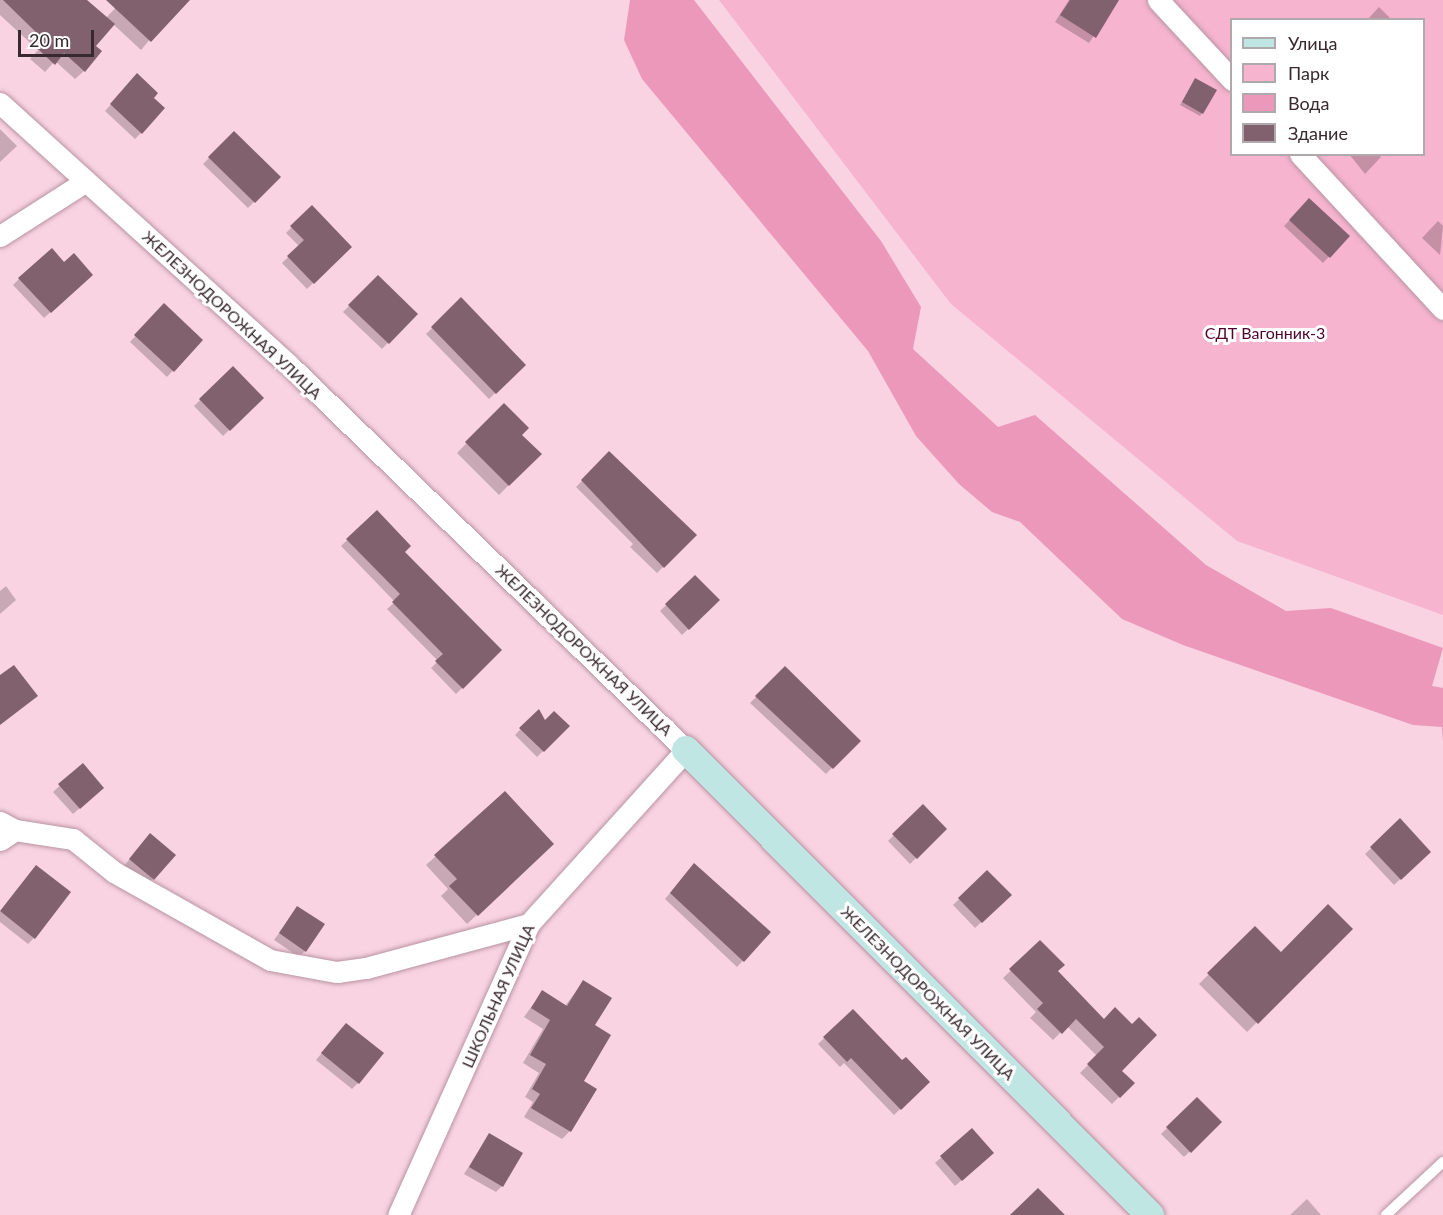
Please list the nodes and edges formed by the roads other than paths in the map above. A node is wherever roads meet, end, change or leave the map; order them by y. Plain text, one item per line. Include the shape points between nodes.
1 (1158, 0) edge
2 (1230, 78) edge
3 (0, 103) edge
4 (1302, 156) edge
5 (86, 181) junction
6 (0, 236) edge
7 (1443, 309) edge
8 (686, 750) junction
9 (5, 830) edge
10 (529, 924) junction
11 (1443, 1162) edge
12 (398, 1215) edge
13 (1150, 1215) edge
14 (1386, 1215) edge

1 - 2 street
3 - 5 street, ЖЕЛЕЗНОДОРОЖНАЯ УЛИЦА
4 - 7 street
5 - 6 street
5 - 8 street, ЖЕЛЕЗНОДОРОЖНАЯ УЛИЦА via 290,366
8 - 10 street, ШКОЛЬНАЯ УЛИЦА
8 - 13 street, ЖЕЛЕЗНОДОРОЖНАЯ УЛИЦА
9 - 10 street via 73,839 114,872 270,960 337,972 366,968
10 - 12 street, ШКОЛЬНАЯ УЛИЦА
11 - 14 lane

